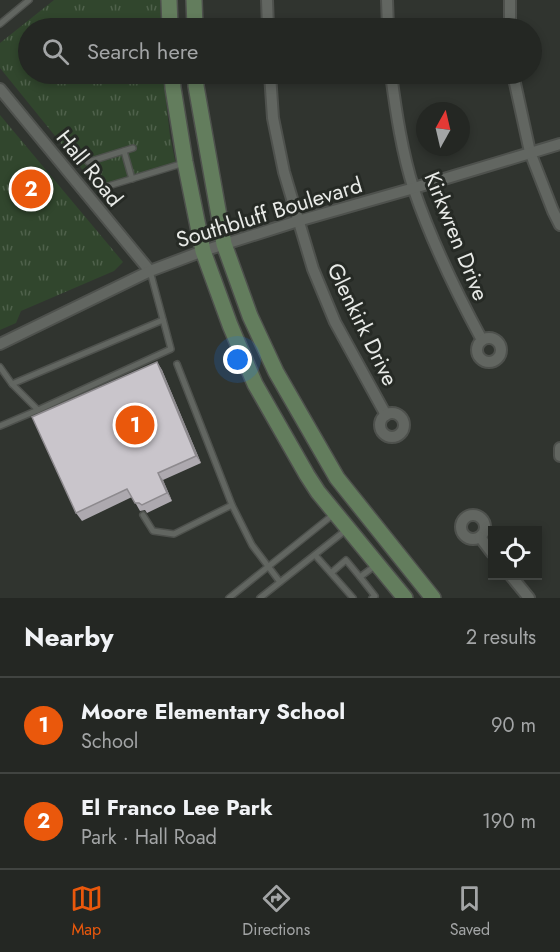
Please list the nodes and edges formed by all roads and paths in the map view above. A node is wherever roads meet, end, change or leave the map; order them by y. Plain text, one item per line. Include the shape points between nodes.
1 (30, 0) edge
2 (169, 0) edge
3 (194, 0) edge
4 (267, 0) edge
5 (387, 0) edge
6 (510, 0) edge
7 (170, 18) edge
8 (195, 18) edge
9 (268, 18) edge
10 (388, 18) edge
11 (510, 18) edge
12 (0, 24) edge
13 (172, 84) edge
14 (197, 84) edge
15 (271, 84) edge
16 (392, 84) edge
17 (515, 84) edge
18 (0, 89) edge
19 (560, 144) edge
20 (133, 148) dead end
21 (124, 151) junction
22 (530, 152) junction
23 (88, 162) dead end
24 (185, 162) junction
25 (132, 179) junction
26 (105, 187) dead end
27 (414, 188) junction
28 (298, 221) junction
29 (560, 225) edge
30 (224, 244) junction
31 (202, 252) junction
32 (150, 271) junction
33 (250, 316) junction
34 (163, 320) junction
35 (230, 325) junction
36 (482, 340) dead end
37 (0, 344) edge
38 (177, 364) dead end
39 (0, 367) edge
40 (12, 384) junction
41 (38, 410) junction
42 (386, 415) dead end
43 (0, 426) edge
44 (560, 448) edge
45 (560, 456) edge
46 (232, 505) junction
47 (359, 506) junction
48 (335, 513) junction
49 (143, 515) dead end
50 (349, 528) junction
51 (480, 537) dead end
52 (488, 548) edge
53 (315, 555) junction
54 (377, 564) junction
55 (268, 567) junction
56 (331, 573) junction
57 (360, 577) junction
58 (514, 580) edge
59 (280, 582) junction
60 (267, 592) junction
61 (229, 598) edge
62 (260, 598) edge
63 (273, 598) edge
64 (353, 598) edge
65 (372, 598) edge
66 (405, 598) edge
67 (433, 598) edge
68 (529, 598) edge

1 - 12 lane
2 - 7 main road
3 - 8 main road
4 - 9 street
5 - 10 street
6 - 11 street
13 - 24 main road
14 - 30 main road
15 - 28 street, Glenkirk Drive via 273,118
16 - 27 street, Kirkwren Drive
17 - 22 street
18 - 32 street, Hall Road
19 - 22 street, Southbluff Boulevard
20 - 21 lane
21 - 23 lane
21 - 25 lane
22 - 27 street, Southbluff Boulevard
22 - 29 street
24 - 25 lane
24 - 31 main road
25 - 26 lane
27 - 28 street, Southbluff Boulevard
27 - 36 street, Kirkwren Drive via 440,257
28 - 30 street, Southbluff Boulevard
28 - 42 street, Glenkirk Drive via 335,322
30 - 31 street, Southbluff Boulevard
30 - 33 main road
31 - 32 street, Southbluff Boulevard
31 - 35 main road
32 - 34 lane
32 - 37 street, Southbluff Boulevard
33 - 35 main road
33 - 47 main road via 276,372 327,462
34 - 40 lane
34 - 41 lane via 171,349
35 - 48 main road via 255,384 307,475
38 - 46 lane
39 - 40 lane
40 - 41 lane
41 - 43 lane
44 - 45 street
46 - 49 lane via 174,534 153,531
46 - 55 lane
47 - 48 main road
47 - 50 main road
47 - 67 main road
48 - 50 main road
48 - 55 lane
50 - 53 lane
50 - 54 main road
51 - 52 street
53 - 56 lane
53 - 59 lane
54 - 57 lane
54 - 66 main road
55 - 59 lane
55 - 61 lane
56 - 57 lane via 346,560
56 - 64 lane
57 - 65 lane via 375,596
58 - 68 street
59 - 60 lane
60 - 62 lane
60 - 63 lane

